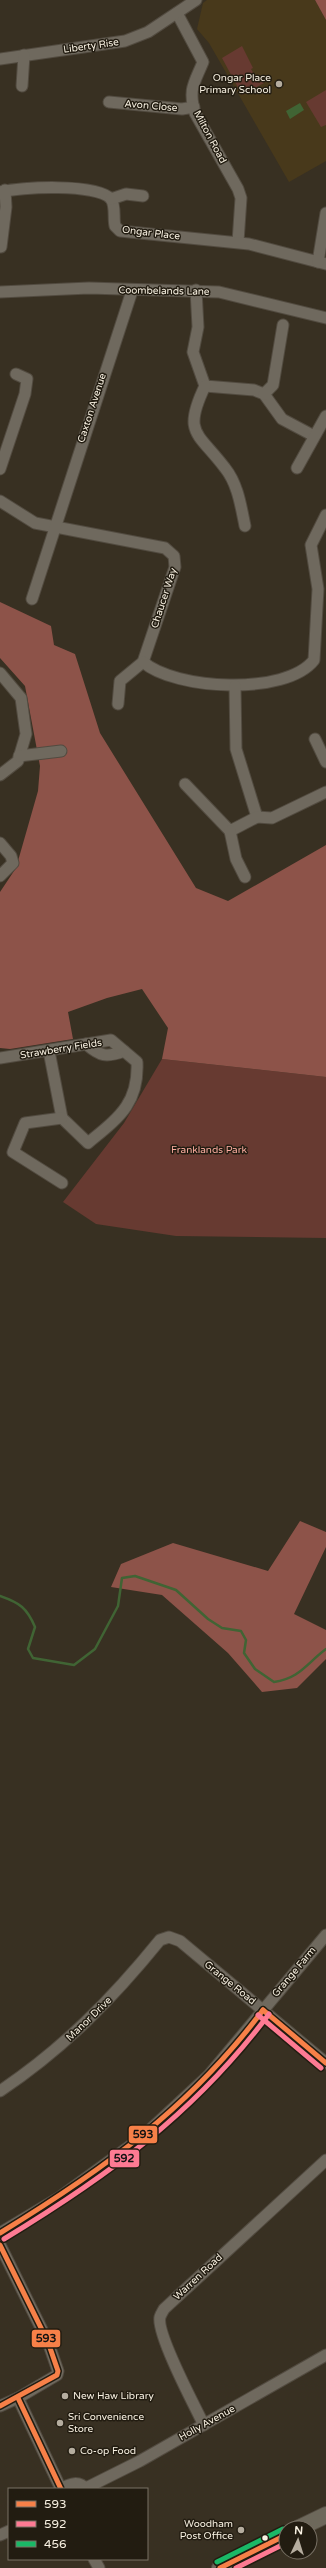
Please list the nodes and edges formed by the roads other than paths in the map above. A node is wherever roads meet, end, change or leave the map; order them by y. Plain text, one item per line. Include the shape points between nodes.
1 (196, 0) edge
2 (177, 14) junction
3 (24, 55) junction
4 (0, 59) edge
5 (22, 86) dead end
6 (108, 102) dead end
7 (194, 107) junction
8 (3, 191) edge
9 (143, 197) dead end
10 (111, 199) junction
11 (326, 214) edge
12 (238, 242) junction
13 (1, 247) dead end
14 (322, 263) edge
15 (196, 290) junction
16 (132, 291) junction
17 (0, 292) edge
18 (326, 318) edge
19 (283, 325) dead end
20 (16, 374) dead end
21 (205, 386) junction
22 (264, 394) junction
23 (326, 416) edge
24 (314, 436) junction
25 (297, 468) dead end
26 (0, 469) edge
27 (0, 501) edge
28 (326, 515) edge
29 (56, 525) junction
30 (245, 526) dead end
31 (32, 599) dead end
32 (143, 662) junction
33 (0, 673) edge
34 (235, 686) junction
35 (118, 704) dead end
36 (315, 739) dead end
37 (61, 750) dead end
38 (19, 756) junction
39 (326, 762) edge
40 (0, 775) edge
41 (185, 784) dead end
42 (326, 792) edge
43 (257, 816) junction
44 (230, 831) junction
45 (0, 843) edge
46 (0, 876) edge
47 (245, 877) dead end
48 (49, 1051) junction
49 (0, 1058) edge
50 (62, 1118) junction
51 (62, 1183) dead end
52 (326, 1935) edge
53 (169, 1937) joint
54 (263, 2010) junction
55 (326, 2063) edge
56 (0, 2091) edge
57 (326, 2160) edge
58 (0, 2233) edge
59 (0, 2245) edge
60 (326, 2355) edge
61 (18, 2398) junction
62 (0, 2406) edge
63 (204, 2425) junction
64 (61, 2488) edge
65 (63, 2488) edge
66 (85, 2488) edge
67 (88, 2488) edge
68 (326, 2515) edge
69 (316, 2520) edge
70 (278, 2538) edge
71 (229, 2566) edge

1 - 2 street, Liberty Rise
2 - 3 street, Liberty Rise via 148,32 125,40
2 - 7 street, Milton Road via 203,62 192,85 191,98
3 - 4 street, Liberty Rise
3 - 5 street
6 - 7 street, Avon Close via 182,109
7 - 12 street, Milton Road via 241,198
8 - 10 street via 30,186 86,190 106,195
8 - 13 street via 6,206
9 - 10 street via 118,195
10 - 12 street, Ongar Place via 115,226 120,231
11 - 14 street
12 - 14 street, Ongar Place
15 - 16 street, Coombelands Lane
15 - 18 street, Coombelands Lane via 223,293
15 - 21 street via 198,326 194,352
16 - 17 street, Coombelands Lane via 88,288
16 - 29 street, Caxton Avenue
19 - 22 street via 273,385
20 - 26 street via 26,379 25,394
21 - 22 street via 254,390
21 - 30 street via 195,408 193,425 197,434 226,469 239,495
22 - 24 street via 282,419
23 - 24 street
24 - 25 street
27 - 29 street, Chaucer Way via 35,522
28 - 34 street via 311,545 318,589 314,660 309,666 283,677
29 - 31 street
29 - 32 street, Chaucer Way via 166,548 174,556 175,568
32 - 34 street via 150,668 173,676 209,684
32 - 35 street via 120,681
33 - 38 street via 21,698 26,734
34 - 43 street via 236,749
36 - 39 street
37 - 38 street
38 - 40 street via 18,761
41 - 44 street
42 - 43 street via 272,818
43 - 44 street
44 - 47 street via 236,859
45 - 46 street via 12,859 9,868
48 - 49 street, Strawberry Fields
48 - 50 street
48 - 50 street, Strawberry Fields via 112,1040 137,1062 138,1083 122,1114 88,1143
50 - 51 street via 25,1123 13,1152
52 - 54 street, Grange Farm
53 - 54 street, Grange Road via 180,1941
53 - 56 street, Manor Drive via 160,1940 87,2023 49,2056
54 - 55 street, Grange Road
54 - 58 street, Grange Farm via 209,2075 141,2138 60,2197
57 - 63 street, Warren Road via 164,2309 160,2318 161,2328
59 - 61 street via 48,2342 58,2371 58,2375
60 - 63 street, Holly Avenue
61 - 62 street
61 - 64 street
63 - 67 street, Holly Avenue
65 - 66 street, Holly Avenue via 74,2483
68 - 69 main road
70 - 71 main road

